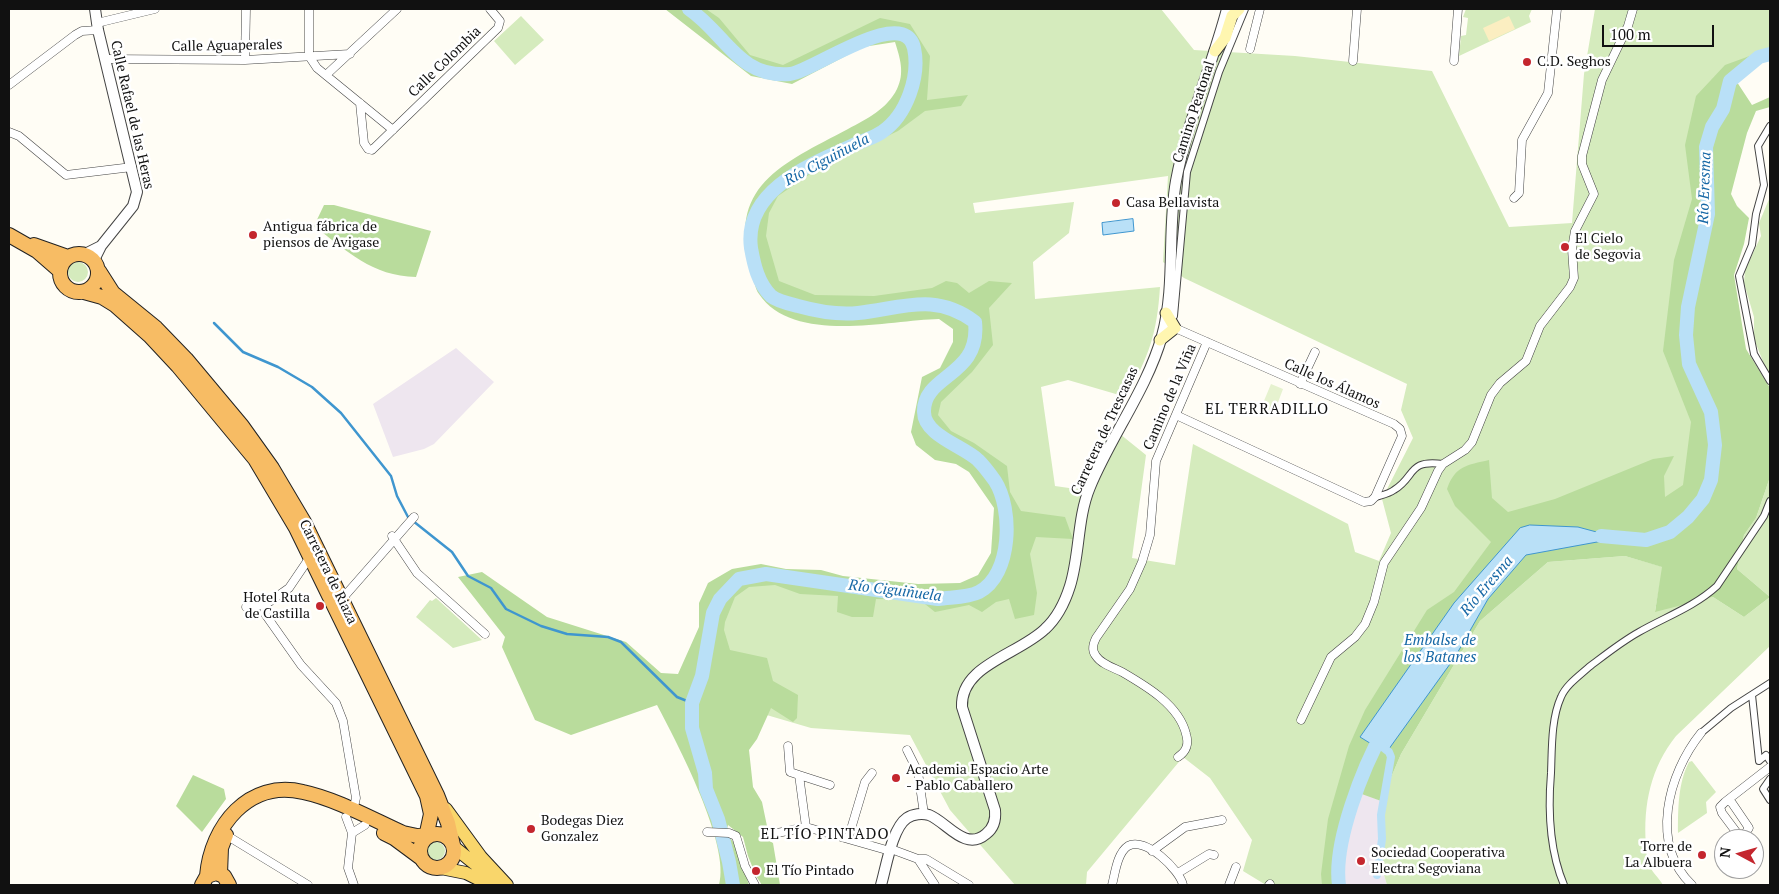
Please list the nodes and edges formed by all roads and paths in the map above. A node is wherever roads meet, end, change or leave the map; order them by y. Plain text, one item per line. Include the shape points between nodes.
1 (96, 9) edge
2 (155, 9) edge
3 (246, 9) edge
4 (309, 9) edge
5 (397, 9) edge
6 (490, 9) edge
7 (1227, 9) edge
8 (1239, 9) edge
9 (1244, 9) edge
10 (1260, 9) edge
11 (1357, 9) edge
12 (1458, 9) edge
13 (1558, 9) edge
14 (1633, 9) edge
15 (99, 25) junction
16 (1250, 49) dead end
17 (1215, 51) junction
18 (350, 54) junction
19 (324, 55) junction
20 (309, 56) junction
21 (105, 59) junction
22 (245, 60) junction
23 (1353, 61) dead end
24 (1454, 61) dead end
25 (333, 68) junction
26 (326, 75) junction
27 (9, 85) edge
28 (360, 103) junction
29 (1770, 126) edge
30 (393, 130) junction
31 (9, 132) edge
32 (132, 167) junction
33 (1514, 198) dead end
34 (15, 238) edge
35 (68, 257) junction
36 (93, 262) junction
37 (60, 271) junction
38 (84, 292) junction
39 (1170, 314) junction
40 (1176, 328) junction
41 (153, 332) junction
42 (1160, 340) junction
43 (1207, 342) junction
44 (1315, 352) dead end
45 (1770, 381) edge
46 (1300, 384) junction
47 (1176, 415) junction
48 (1443, 464) junction
49 (1375, 497) junction
50 (1770, 501) edge
51 (414, 517) dead end
52 (393, 539) junction
53 (310, 557) junction
54 (342, 599) junction
55 (266, 605) junction
56 (246, 607) dead end
57 (485, 634) dead end
58 (1770, 683) edge
59 (1752, 695) junction
60 (1301, 720) dead end
61 (1701, 733) joint
62 (788, 746) dead end
63 (907, 750) dead end
64 (1178, 757) dead end
65 (1769, 766) edge
66 (872, 773) dead end
67 (799, 775) junction
68 (1770, 779) edge
69 (830, 785) dead end
70 (433, 797) junction
71 (1770, 800) edge
72 (1730, 802) dead end
73 (349, 814) junction
74 (924, 814) junction
75 (1222, 820) dead end
76 (365, 825) junction
77 (806, 827) junction
78 (710, 832) dead end
79 (352, 833) junction
80 (403, 833) junction
81 (768, 834) dead end
82 (226, 835) junction
83 (428, 836) junction
84 (848, 838) junction
85 (453, 846) junction
86 (891, 850) junction
87 (1152, 851) junction
88 (1214, 855) dead end
89 (421, 858) junction
90 (918, 859) junction
91 (1236, 867) dead end
92 (441, 868) junction
93 (1178, 873) junction
94 (210, 878) edge
95 (229, 885) edge
96 (308, 885) edge
97 (354, 885) edge
98 (490, 885) edge
99 (505, 885) edge
100 (755, 885) edge
101 (881, 885) edge
102 (935, 885) edge
103 (969, 885) edge
104 (1112, 885) edge
105 (1183, 885) edge
106 (1229, 885) edge
107 (1564, 885) edge
108 (1692, 885) edge

1 - 15 street, Calle Rafael de las Heras
2 - 15 street
3 - 22 street
4 - 20 street
5 - 18 street
6 - 30 street, Calle Colombia via 500,21 498,28
7 - 17 street, Carretera de Trescasas
8 - 17 main road via 1233,13 1225,38
9 - 39 street, Camino Peatonal via 1219,72 1187,172
10 - 16 street
11 - 23 street
12 - 24 street
13 - 33 street via 1548,93 1522,140 1519,193
14 - 48 street via 1602,80 1582,156 1594,194 1575,232 1572,249 1574,278 1540,326 1526,361 1491,395 1472,442
15 - 21 street, Calle Rafael de las Heras
15 - 27 street via 75,35
17 - 39 street, Carretera de Trescasas via 1176,182
18 - 19 street, Calle Aguaperales
18 - 25 street
19 - 20 street, Calle Aguaperales
19 - 25 street via 332,61
20 - 22 street, Calle Aguaperales
20 - 26 street
21 - 22 street, Calle Aguaperales
21 - 32 street, Calle Rafael de las Heras
25 - 26 street
26 - 28 street
28 - 30 street
28 - 30 street, Calle Colombia via 364,143 368,149 376,148
29 - 45 street via 1758,146 1764,185 1752,245 1739,276 1754,354
31 - 32 street via 19,136 66,175
32 - 36 street, Calle Rafael de las Heras via 137,188 136,201 101,246
34 - 35 highway
34 - 37 highway
35 - 36 highway
35 - 37 highway
36 - 38 highway via 93,286
36 - 41 highway via 113,292
37 - 38 highway via 60,278 67,288
38 - 41 highway via 109,301
39 - 40 main road
39 - 42 street, Carretera de Trescasas
40 - 42 main road
40 - 43 street, Calle los Álamos
41 - 53 highway, Carretera de Riaza via 255,459
41 - 54 highway, Carretera de Riaza via 205,382 264,455 296,507
42 - 74 street, Carretera de Trescasas via 1143,382 1090,488 1072,578 1061,607 1053,621 1034,638 975,674 964,688 962,708 995,810 993,826 982,837 967,839
43 - 46 street, Calle los Álamos
43 - 47 street, Camino de la Viña
44 - 46 street
46 - 49 street, Calle los Álamos via 1400,429 1401,440
47 - 49 street via 1366,502
47 - 64 street, Camino de la Viña via 1156,461 1150,535 1142,562 1130,589 1096,638 1093,648 1100,660 1139,683 1177,713 1183,722 1188,743
48 - 49 street via 1432,462 1417,466 1396,489
48 - 60 street via 1421,508 1384,563 1365,624 1331,657
50 - 107 street via 1760,521 1710,593 1608,652 1563,693 1556,716 1550,786 1552,833
51 - 52 street
52 - 54 street
52 - 57 street via 418,573
53 - 55 street via 289,588
53 - 70 highway, Carretera de Riaza
54 - 70 highway, Carretera de Riaza
55 - 56 street
55 - 73 street via 265,614 270,623 301,665 330,695 341,714 356,800
58 - 59 street
59 - 61 street
59 - 65 street via 1759,761 1766,755
61 - 108 street via 1676,774 1668,814 1671,849 1679,868
62 - 67 street via 790,772
63 - 74 street via 918,772
65 - 72 street
66 - 84 street via 865,782
67 - 69 street
67 - 77 street
68 - 71 street via 1763,789
70 - 80 highway via 424,818
70 - 83 highway, Carretera de Riaza
70 - 85 highway, Carretera de Riaza via 448,823
70 - 99 main road
73 - 76 highway
73 - 79 street
73 - 80 highway
73 - 82 highway via 301,799 277,798 250,808 234,822
73 - 94 highway via 302,791 283,790 254,797 226,819 212,846
74 - 86 street via 913,815 902,822
75 - 87 street via 1184,827
76 - 79 street
76 - 89 highway via 394,838
77 - 81 street
77 - 84 street
78 - 100 street via 736,836
79 - 97 street via 348,868
80 - 83 highway
82 - 94 highway
82 - 96 street
83 - 85 highway via 442,835
83 - 89 highway via 420,847
84 - 86 street
85 - 92 highway via 451,860
85 - 99 main road via 472,864
86 - 90 street
86 - 101 street
87 - 93 street
87 - 104 street via 1138,844 1126,848
88 - 93 street via 1209,854
89 - 92 highway via 430,868
90 - 102 street
90 - 103 street via 926,859
91 - 106 street
92 - 98 main road via 466,874
93 - 105 street
94 - 95 highway via 227,879

